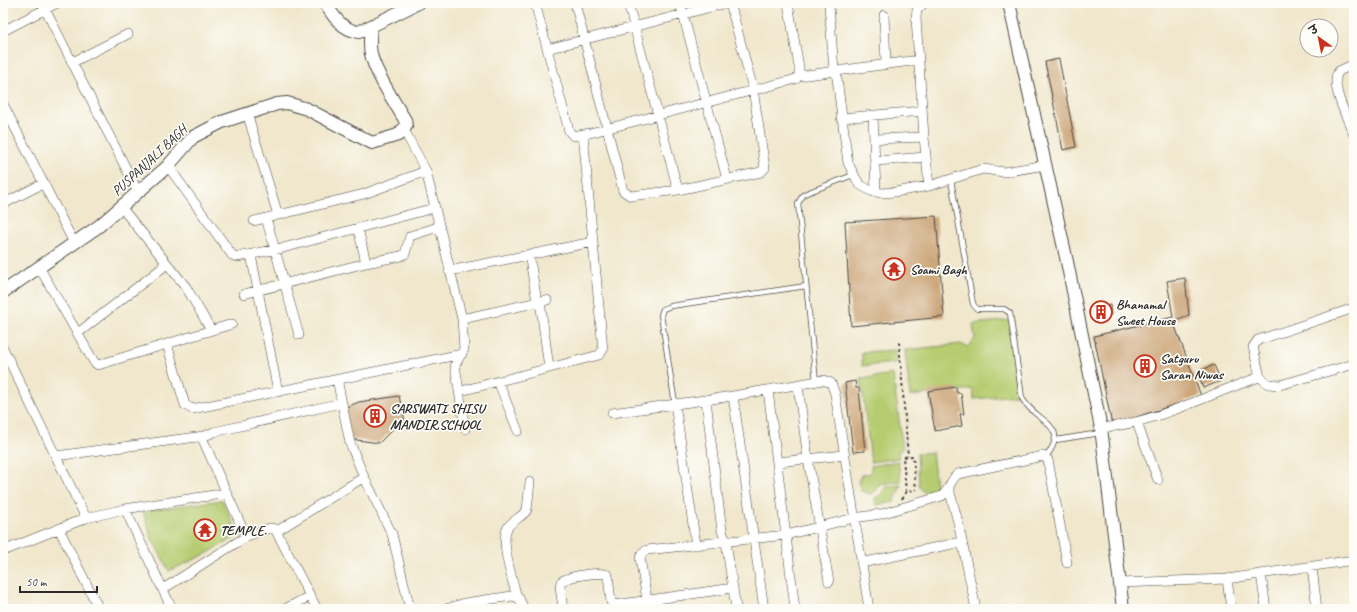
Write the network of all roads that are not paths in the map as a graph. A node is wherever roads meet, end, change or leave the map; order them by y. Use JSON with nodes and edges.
{"nodes":[{"id":1,"x":57,"y":3,"type":"edge"},
{"id":2,"x":325,"y":3,"type":"edge"},
{"id":3,"x":418,"y":3,"type":"edge"},
{"id":4,"x":535,"y":3,"type":"edge"},
{"id":5,"x":575,"y":3,"type":"edge"},
{"id":6,"x":628,"y":3,"type":"edge"},
{"id":7,"x":680,"y":3,"type":"edge"},
{"id":8,"x":728,"y":3,"type":"edge"},
{"id":9,"x":788,"y":3,"type":"edge"},
{"id":10,"x":924,"y":3,"type":"edge"},
{"id":11,"x":1009,"y":3,"type":"edge"},
{"id":12,"x":829,"y":5,"type":"dead end"},
{"id":13,"x":44,"y":6,"type":"edge"},
{"id":14,"x":682,"y":13,"type":"junction"},
{"id":15,"x":884,"y":15,"type":"dead end"},
{"id":16,"x":371,"y":26,"type":"junction"},
{"id":17,"x":634,"y":26,"type":"junction"},
{"id":18,"x":3,"y":31,"type":"edge"},
{"id":19,"x":128,"y":34,"type":"dead end"},
{"id":20,"x":584,"y":39,"type":"junction"},
{"id":21,"x":548,"y":49,"type":"junction"},
{"id":22,"x":919,"y":60,"type":"junction"},
{"id":23,"x":73,"y":62,"type":"junction"},
{"id":24,"x":886,"y":64,"type":"junction"},
{"id":25,"x":1354,"y":64,"type":"edge"},
{"id":26,"x":835,"y":71,"type":"junction"},
{"id":27,"x":799,"y":76,"type":"junction"},
{"id":28,"x":752,"y":89,"type":"junction"},
{"id":29,"x":706,"y":102,"type":"junction"},
{"id":30,"x":3,"y":104,"type":"edge"},
{"id":31,"x":922,"y":111,"type":"junction"},
{"id":32,"x":247,"y":113,"type":"junction"},
{"id":33,"x":658,"y":114,"type":"junction"},
{"id":34,"x":874,"y":116,"type":"junction"},
{"id":35,"x":841,"y":118,"type":"junction"},
{"id":36,"x":608,"y":128,"type":"junction"},
{"id":37,"x":404,"y":130,"type":"junction"},
{"id":38,"x":583,"y":134,"type":"junction"},
{"id":39,"x":1354,"y":135,"type":"edge"},
{"id":40,"x":924,"y":137,"type":"junction"},
{"id":41,"x":875,"y":139,"type":"junction"},
{"id":42,"x":926,"y":157,"type":"junction"},
{"id":43,"x":876,"y":161,"type":"junction"},
{"id":44,"x":1045,"y":165,"type":"junction"},
{"id":45,"x":168,"y":166,"type":"junction"},
{"id":46,"x":426,"y":171,"type":"junction"},
{"id":47,"x":853,"y":175,"type":"junction"},
{"id":48,"x":726,"y":179,"type":"junction"},
{"id":49,"x":951,"y":180,"type":"junction"},
{"id":50,"x":44,"y":184,"type":"junction"},
{"id":51,"x":929,"y":186,"type":"junction"},
{"id":52,"x":678,"y":190,"type":"junction"},
{"id":53,"x":138,"y":192,"type":"junction"},
{"id":54,"x":876,"y":192,"type":"junction"},
{"id":55,"x":3,"y":204,"type":"edge"},
{"id":56,"x":121,"y":207,"type":"junction"},
{"id":57,"x":434,"y":208,"type":"junction"},
{"id":58,"x":278,"y":215,"type":"junction"},
{"id":59,"x":266,"y":218,"type":"junction"},
{"id":60,"x":254,"y":221,"type":"dead end"},
{"id":61,"x":438,"y":227,"type":"junction"},
{"id":62,"x":358,"y":228,"type":"junction"},
{"id":63,"x":593,"y":242,"type":"junction"},
{"id":64,"x":74,"y":243,"type":"junction"},
{"id":65,"x":275,"y":250,"type":"junction"},
{"id":66,"x":529,"y":254,"type":"junction"},
{"id":67,"x":251,"y":255,"type":"junction"},
{"id":68,"x":165,"y":261,"type":"junction"},
{"id":69,"x":366,"y":263,"type":"junction"},
{"id":70,"x":39,"y":267,"type":"junction"},
{"id":71,"x":449,"y":271,"type":"junction"},
{"id":72,"x":285,"y":283,"type":"junction"},
{"id":73,"x":806,"y":286,"type":"junction"},
{"id":74,"x":259,"y":291,"type":"junction"},
{"id":75,"x":3,"y":292,"type":"edge"},
{"id":76,"x":244,"y":294,"type":"dead end"},
{"id":77,"x":541,"y":301,"type":"junction"},
{"id":78,"x":1354,"y":308,"type":"edge"},
{"id":79,"x":462,"y":318,"type":"junction"},
{"id":80,"x":232,"y":324,"type":"dead end"},
{"id":81,"x":211,"y":330,"type":"junction"},
{"id":82,"x":78,"y":333,"type":"junction"},
{"id":83,"x":299,"y":335,"type":"dead end"},
{"id":84,"x":167,"y":344,"type":"junction"},
{"id":85,"x":3,"y":348,"type":"edge"},
{"id":86,"x":462,"y":354,"type":"junction"},
{"id":87,"x":1354,"y":364,"type":"edge"},
{"id":88,"x":549,"y":368,"type":"junction"},
{"id":89,"x":1260,"y":377,"type":"junction"},
{"id":90,"x":337,"y":379,"type":"junction"},
{"id":91,"x":498,"y":381,"type":"junction"},
{"id":92,"x":816,"y":382,"type":"junction"},
{"id":93,"x":798,"y":386,"type":"junction"},
{"id":94,"x":768,"y":390,"type":"junction"},
{"id":95,"x":461,"y":391,"type":"junction"},
{"id":96,"x":278,"y":392,"type":"junction"},
{"id":97,"x":733,"y":396,"type":"junction"},
{"id":98,"x":706,"y":400,"type":"junction"},
{"id":99,"x":341,"y":403,"type":"junction"},
{"id":100,"x":675,"y":404,"type":"junction"},
{"id":101,"x":612,"y":412,"type":"dead end"},
{"id":102,"x":1137,"y":423,"type":"junction"},
{"id":103,"x":465,"y":429,"type":"dead end"},
{"id":104,"x":1102,"y":430,"type":"junction"},
{"id":105,"x":518,"y":431,"type":"dead end"},
{"id":106,"x":204,"y":436,"type":"junction"},
{"id":107,"x":1056,"y":440,"type":"junction"},
{"id":108,"x":844,"y":455,"type":"junction"},
{"id":109,"x":56,"y":456,"type":"junction"},
{"id":110,"x":1046,"y":457,"type":"junction"},
{"id":111,"x":808,"y":459,"type":"junction"},
{"id":112,"x":778,"y":462,"type":"junction"},
{"id":113,"x":364,"y":478,"type":"junction"},
{"id":114,"x":1158,"y":480,"type":"dead end"},
{"id":115,"x":530,"y":482,"type":"dead end"},
{"id":116,"x":949,"y":489,"type":"junction"},
{"id":117,"x":226,"y":493,"type":"junction"},
{"id":118,"x":125,"y":509,"type":"junction"},
{"id":119,"x":86,"y":518,"type":"junction"},
{"id":120,"x":854,"y":518,"type":"junction"},
{"id":121,"x":820,"y":526,"type":"junction"},
{"id":122,"x":59,"y":529,"type":"junction"},
{"id":123,"x":277,"y":531,"type":"junction"},
{"id":124,"x":786,"y":534,"type":"junction"},
{"id":125,"x":247,"y":536,"type":"junction"},
{"id":126,"x":755,"y":538,"type":"junction"},
{"id":127,"x":726,"y":542,"type":"junction"},
{"id":128,"x":962,"y":542,"type":"junction"},
{"id":129,"x":696,"y":545,"type":"junction"},
{"id":130,"x":3,"y":551,"type":"edge"},
{"id":131,"x":1354,"y":560,"type":"edge"},
{"id":132,"x":861,"y":563,"type":"junction"},
{"id":133,"x":1067,"y":563,"type":"dead end"},
{"id":134,"x":1312,"y":567,"type":"junction"},
{"id":135,"x":1261,"y":574,"type":"junction"},
{"id":136,"x":1227,"y":579,"type":"junction"},
{"id":137,"x":829,"y":582,"type":"dead end"},
{"id":138,"x":1120,"y":583,"type":"junction"},
{"id":139,"x":733,"y":588,"type":"junction"},
{"id":140,"x":163,"y":589,"type":"junction"},
{"id":141,"x":310,"y":596,"type":"junction"},
{"id":142,"x":517,"y":597,"type":"junction"},
{"id":143,"x":647,"y":600,"type":"junction"},
{"id":144,"x":99,"y":609,"type":"edge"},
{"id":145,"x":172,"y":609,"type":"edge"},
{"id":146,"x":285,"y":609,"type":"edge"},
{"id":147,"x":317,"y":609,"type":"edge"},
{"id":148,"x":410,"y":609,"type":"edge"},
{"id":149,"x":446,"y":609,"type":"edge"},
{"id":150,"x":524,"y":609,"type":"edge"},
{"id":151,"x":563,"y":609,"type":"edge"},
{"id":152,"x":736,"y":609,"type":"edge"},
{"id":153,"x":764,"y":609,"type":"edge"},
{"id":154,"x":795,"y":609,"type":"edge"},
{"id":155,"x":869,"y":609,"type":"edge"},
{"id":156,"x":976,"y":609,"type":"edge"},
{"id":157,"x":1123,"y":609,"type":"edge"},
{"id":158,"x":1231,"y":609,"type":"edge"},
{"id":159,"x":1266,"y":609,"type":"edge"},
{"id":160,"x":1316,"y":609,"type":"edge"}],
"edges":[{"from":1,"to":13,"type":"street"},
{"from":2,"to":16,"type":"street"},
{"from":3,"to":16,"type":"street"},
{"from":4,"to":21,"type":"street"},
{"from":5,"to":20,"type":"street"},
{"from":6,"to":17,"type":"street"},
{"from":7,"to":14,"type":"street"},
{"from":8,"to":14,"type":"street"},
{"from":8,"to":28,"type":"street"},
{"from":9,"to":27,"type":"street"},
{"from":10,"to":22,"type":"street"},
{"from":11,"to":44,"type":"street"},
{"from":12,"to":26,"type":"street"},
{"from":13,"to":18,"type":"street"},
{"from":13,"to":23,"type":"street"},
{"from":14,"to":17,"type":"street"},
{"from":14,"to":29,"type":"street"},
{"from":15,"to":24,"type":"street"},
{"from":16,"to":37,"type":"street"},
{"from":17,"to":20,"type":"street"},
{"from":17,"to":33,"type":"street"},
{"from":19,"to":23,"type":"street"},
{"from":20,"to":21,"type":"street"},
{"from":20,"to":36,"type":"street"},
{"from":21,"to":38,"type":"street"},
{"from":22,"to":24,"type":"street"},
{"from":22,"to":31,"type":"street"},
{"from":23,"to":53,"type":"street"},
{"from":24,"to":26,"type":"street"},
{"from":25,"to":39,"type":"street"},
{"from":26,"to":27,"type":"street"},
{"from":26,"to":35,"type":"street"},
{"from":27,"to":28,"type":"street"},
{"from":28,"to":29,"type":"street"},
{"from":28,"to":48,"type":"street"},
{"from":29,"to":33,"type":"street"},
{"from":29,"to":48,"type":"street"},
{"from":30,"to":50,"type":"street"},
{"from":31,"to":34,"type":"street"},
{"from":31,"to":40,"type":"street"},
{"from":32,"to":37,"type":"street","name":"PUSPANJALI BAGH"},
{"from":32,"to":45,"type":"street","name":"PUSPANJALI BAGH"},
{"from":32,"to":58,"type":"street"},
{"from":33,"to":36,"type":"street"},
{"from":33,"to":52,"type":"street"},
{"from":34,"to":35,"type":"street"},
{"from":34,"to":41,"type":"street"},
{"from":35,"to":47,"type":"street"},
{"from":36,"to":38,"type":"street"},
{"from":36,"to":52,"type":"street"},
{"from":37,"to":46,"type":"street"},
{"from":38,"to":63,"type":"street"},
{"from":40,"to":41,"type":"street"},
{"from":40,"to":42,"type":"street"},
{"from":41,"to":43,"type":"street"},
{"from":42,"to":43,"type":"street"},
{"from":42,"to":51,"type":"street"},
{"from":43,"to":54,"type":"street"},
{"from":44,"to":49,"type":"street"},
{"from":44,"to":104,"type":"street"},
{"from":45,"to":53,"type":"street","name":"PUSPANJALI BAGH"},
{"from":45,"to":67,"type":"street"},
{"from":46,"to":57,"type":"street"},
{"from":46,"to":58,"type":"street"},
{"from":47,"to":54,"type":"street"},
{"from":47,"to":73,"type":"lane"},
{"from":48,"to":52,"type":"street"},
{"from":49,"to":51,"type":"street"},
{"from":49,"to":107,"type":"lane"},
{"from":50,"to":55,"type":"street"},
{"from":50,"to":64,"type":"street"},
{"from":51,"to":54,"type":"street"},
{"from":53,"to":56,"type":"street","name":"PUSPANJALI BAGH"},
{"from":56,"to":64,"type":"street","name":"PUSPANJALI BAGH"},
{"from":56,"to":68,"type":"street"},
{"from":57,"to":61,"type":"street"},
{"from":57,"to":62,"type":"street"},
{"from":58,"to":59,"type":"street"},
{"from":59,"to":60,"type":"street"},
{"from":59,"to":65,"type":"street"},
{"from":61,"to":69,"type":"street"},
{"from":61,"to":71,"type":"street"},
{"from":62,"to":65,"type":"street"},
{"from":62,"to":69,"type":"street"},
{"from":63,"to":66,"type":"street"},
{"from":63,"to":88,"type":"street"},
{"from":64,"to":70,"type":"street","name":"PUSPANJALI BAGH"},
{"from":65,"to":67,"type":"street"},
{"from":65,"to":72,"type":"street"},
{"from":66,"to":71,"type":"street"},
{"from":66,"to":77,"type":"street"},
{"from":67,"to":74,"type":"street"},
{"from":68,"to":81,"type":"street"},
{"from":68,"to":82,"type":"street"},
{"from":69,"to":72,"type":"street"},
{"from":70,"to":75,"type":"street","name":"PUSPANJALI BAGH"},
{"from":70,"to":82,"type":"street"},
{"from":71,"to":79,"type":"street"},
{"from":72,"to":74,"type":"street"},
{"from":72,"to":83,"type":"street"},
{"from":73,"to":92,"type":"lane"},
{"from":73,"to":100,"type":"lane"},
{"from":74,"to":76,"type":"street"},
{"from":74,"to":96,"type":"street"},
{"from":77,"to":79,"type":"street"},
{"from":77,"to":88,"type":"street"},
{"from":78,"to":89,"type":"street"},
{"from":79,"to":86,"type":"street"},
{"from":80,"to":81,"type":"street"},
{"from":81,"to":84,"type":"street"},
{"from":82,"to":84,"type":"street"},
{"from":84,"to":96,"type":"street"},
{"from":85,"to":109,"type":"street"},
{"from":86,"to":90,"type":"street"},
{"from":86,"to":95,"type":"street"},
{"from":87,"to":89,"type":"street"},
{"from":88,"to":91,"type":"street"},
{"from":89,"to":102,"type":"street"},
{"from":90,"to":96,"type":"street"},
{"from":90,"to":99,"type":"street"},
{"from":91,"to":95,"type":"street"},
{"from":91,"to":105,"type":"street"},
{"from":92,"to":93,"type":"street"},
{"from":92,"to":108,"type":"street"},
{"from":93,"to":94,"type":"street"},
{"from":93,"to":111,"type":"street"},
{"from":94,"to":97,"type":"street"},
{"from":94,"to":112,"type":"street"},
{"from":95,"to":103,"type":"street"},
{"from":97,"to":98,"type":"street"},
{"from":97,"to":126,"type":"street"},
{"from":98,"to":100,"type":"street"},
{"from":98,"to":127,"type":"street"},
{"from":99,"to":106,"type":"street"},
{"from":99,"to":113,"type":"street"},
{"from":100,"to":101,"type":"street"},
{"from":100,"to":129,"type":"street"},
{"from":102,"to":104,"type":"street"},
{"from":102,"to":114,"type":"street"},
{"from":104,"to":107,"type":"lane"},
{"from":104,"to":138,"type":"street"},
{"from":106,"to":109,"type":"street"},
{"from":106,"to":117,"type":"street"},
{"from":107,"to":110,"type":"lane"},
{"from":108,"to":111,"type":"street"},
{"from":108,"to":120,"type":"street"},
{"from":109,"to":119,"type":"street"},
{"from":110,"to":116,"type":"street"},
{"from":110,"to":133,"type":"street"},
{"from":111,"to":112,"type":"street"},
{"from":111,"to":121,"type":"street"},
{"from":112,"to":124,"type":"street"},
{"from":113,"to":123,"type":"street"},
{"from":113,"to":148,"type":"street"},
{"from":115,"to":142,"type":"street"},
{"from":116,"to":120,"type":"street"},
{"from":116,"to":128,"type":"street"},
{"from":117,"to":118,"type":"street"},
{"from":117,"to":125,"type":"street"},
{"from":118,"to":119,"type":"street"},
{"from":118,"to":140,"type":"street"},
{"from":119,"to":122,"type":"street"},
{"from":120,"to":121,"type":"street"},
{"from":120,"to":132,"type":"street"},
{"from":121,"to":124,"type":"street"},
{"from":121,"to":137,"type":"street"},
{"from":122,"to":130,"type":"street"},
{"from":122,"to":144,"type":"street"},
{"from":123,"to":125,"type":"street"},
{"from":123,"to":141,"type":"street"},
{"from":124,"to":126,"type":"street"},
{"from":124,"to":154,"type":"street"},
{"from":125,"to":140,"type":"street"},
{"from":126,"to":127,"type":"street"},
{"from":126,"to":153,"type":"street"},
{"from":127,"to":129,"type":"street"},
{"from":127,"to":139,"type":"street"},
{"from":128,"to":132,"type":"street"},
{"from":128,"to":156,"type":"street"},
{"from":129,"to":143,"type":"street"},
{"from":131,"to":134,"type":"street"},
{"from":132,"to":155,"type":"street"},
{"from":134,"to":135,"type":"street"},
{"from":134,"to":160,"type":"street"},
{"from":135,"to":136,"type":"street"},
{"from":135,"to":159,"type":"street"},
{"from":136,"to":138,"type":"street"},
{"from":136,"to":158,"type":"street"},
{"from":138,"to":157,"type":"street"},
{"from":139,"to":143,"type":"street"},
{"from":139,"to":152,"type":"street"},
{"from":140,"to":145,"type":"street"},
{"from":141,"to":146,"type":"street"},
{"from":141,"to":147,"type":"street"},
{"from":142,"to":149,"type":"street"},
{"from":142,"to":150,"type":"street"},
{"from":143,"to":151,"type":"street"}]}
